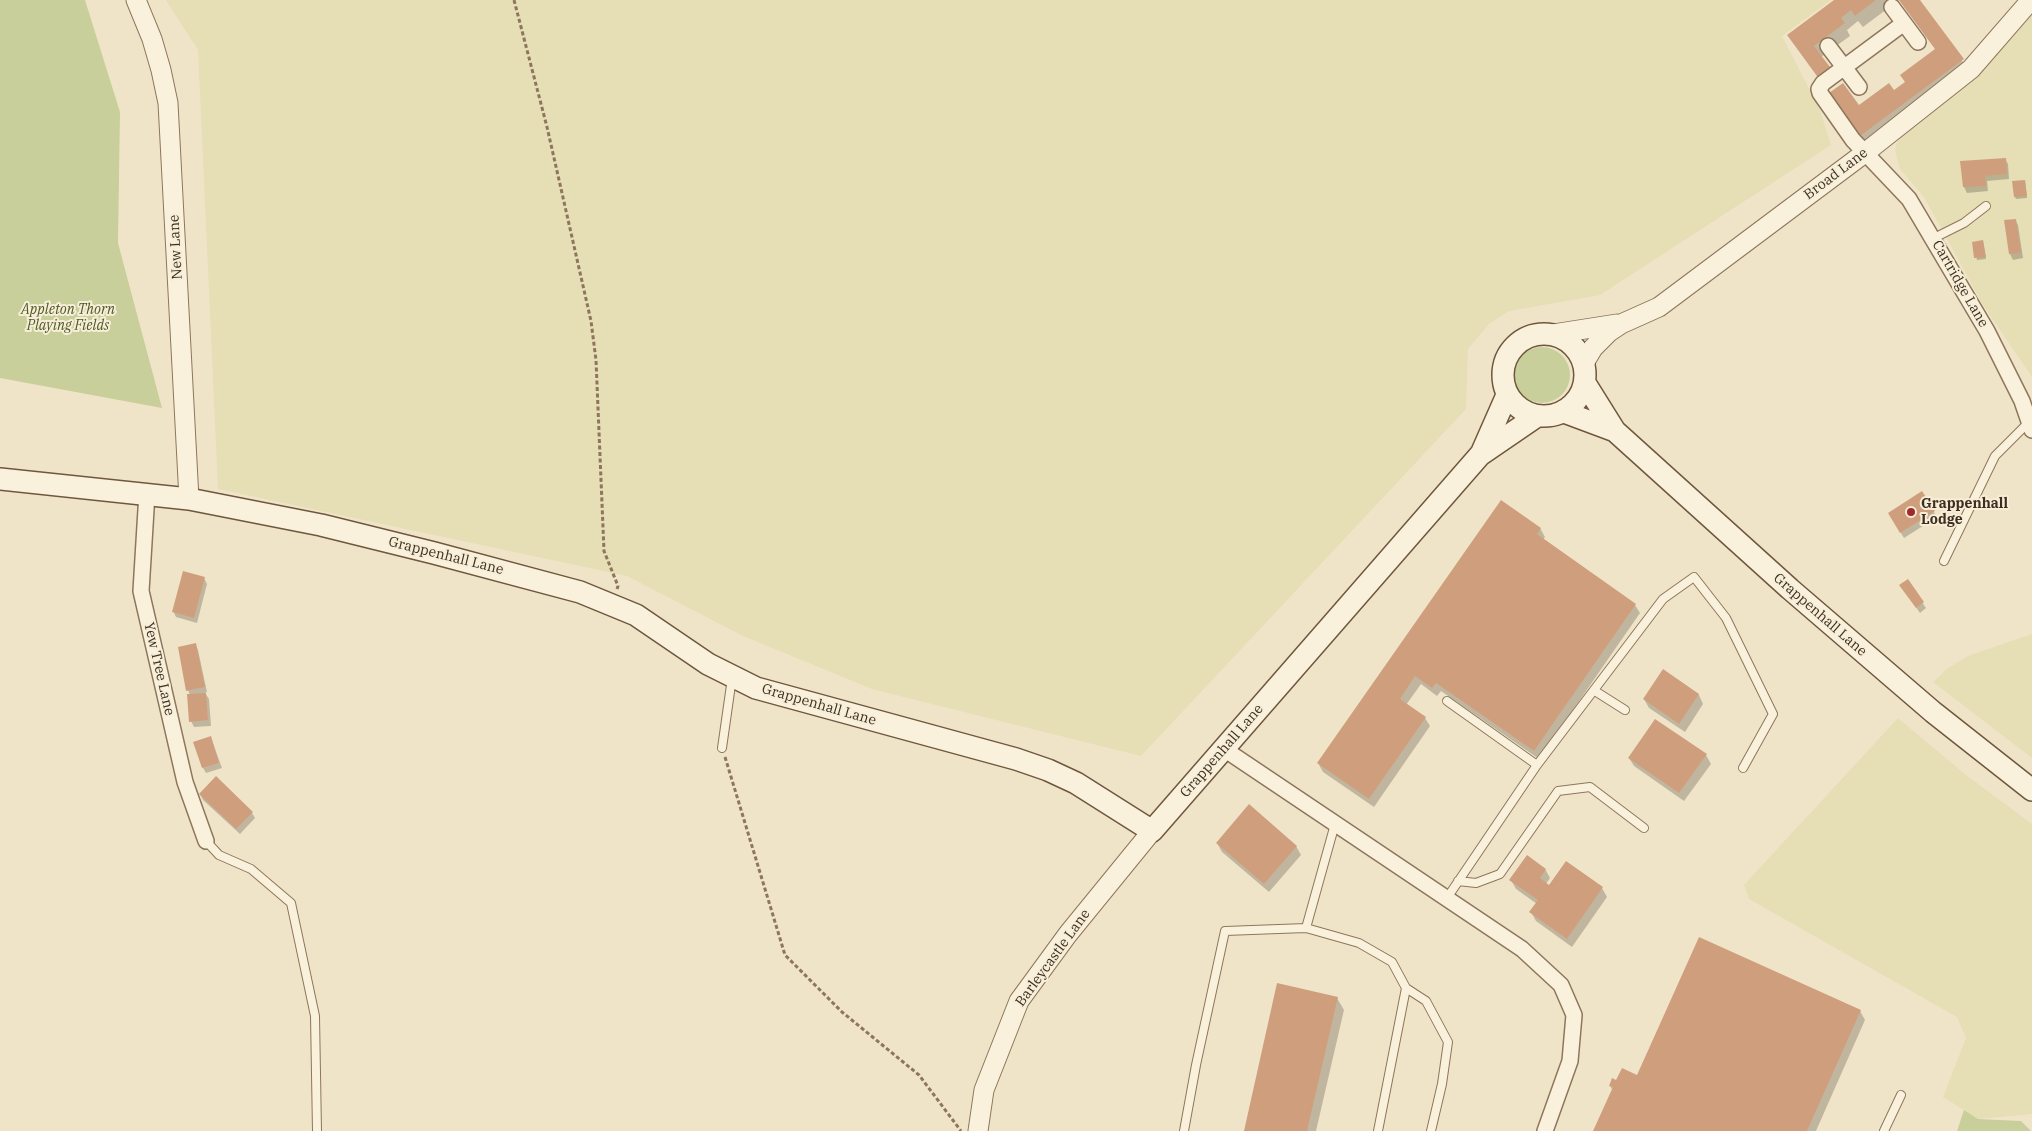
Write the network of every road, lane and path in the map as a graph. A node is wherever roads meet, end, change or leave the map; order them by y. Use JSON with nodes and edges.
{"nodes":[{"id":1,"x":136,"y":0,"type":"edge"},
{"id":2,"x":514,"y":0,"type":"edge"},
{"id":3,"x":2031,"y":0,"type":"edge"},
{"id":4,"x":1892,"y":7,"type":"dead end"},
{"id":5,"x":1904,"y":23,"type":"junction"},
{"id":6,"x":1918,"y":42,"type":"dead end"},
{"id":7,"x":1828,"y":46,"type":"dead end"},
{"id":8,"x":1844,"y":67,"type":"junction"},
{"id":9,"x":1859,"y":87,"type":"dead end"},
{"id":10,"x":1866,"y":152,"type":"junction"},
{"id":11,"x":1986,"y":206,"type":"dead end"},
{"id":12,"x":1934,"y":238,"type":"junction"},
{"id":13,"x":1621,"y":324,"type":"junction"},
{"id":14,"x":1553,"y":334,"type":"junction"},
{"id":15,"x":1584,"y":373,"type":"junction"},
{"id":16,"x":1507,"y":395,"type":"junction"},
{"id":17,"x":1564,"y":412,"type":"junction"},
{"id":18,"x":1536,"y":416,"type":"junction"},
{"id":19,"x":2030,"y":426,"type":"edge"},
{"id":20,"x":1615,"y":432,"type":"junction"},
{"id":21,"x":1480,"y":455,"type":"junction"},
{"id":22,"x":0,"y":479,"type":"edge"},
{"id":23,"x":147,"y":494,"type":"junction"},
{"id":24,"x":189,"y":499,"type":"junction"},
{"id":25,"x":1944,"y":560,"type":"dead end"},
{"id":26,"x":612,"y":604,"type":"junction"},
{"id":27,"x":732,"y":678,"type":"junction"},
{"id":28,"x":1595,"y":691,"type":"junction"},
{"id":29,"x":1447,"y":701,"type":"dead end"},
{"id":30,"x":1625,"y":710,"type":"dead end"},
{"id":31,"x":722,"y":748,"type":"joint"},
{"id":32,"x":1224,"y":749,"type":"junction"},
{"id":33,"x":1537,"y":765,"type":"junction"},
{"id":34,"x":1743,"y":768,"type":"dead end"},
{"id":35,"x":2032,"y":790,"type":"edge"},
{"id":36,"x":1335,"y":824,"type":"junction"},
{"id":37,"x":1644,"y":828,"type":"dead end"},
{"id":38,"x":1152,"y":831,"type":"junction"},
{"id":39,"x":206,"y":841,"type":"joint"},
{"id":40,"x":1458,"y":880,"type":"junction"},
{"id":41,"x":1447,"y":898,"type":"junction"},
{"id":42,"x":1306,"y":928,"type":"junction"},
{"id":43,"x":1406,"y":988,"type":"junction"},
{"id":44,"x":1901,"y":1096,"type":"dead end"},
{"id":45,"x":317,"y":1131,"type":"edge"},
{"id":46,"x":961,"y":1131,"type":"edge"},
{"id":47,"x":978,"y":1131,"type":"edge"},
{"id":48,"x":1184,"y":1131,"type":"edge"},
{"id":49,"x":1378,"y":1131,"type":"edge"},
{"id":50,"x":1431,"y":1131,"type":"edge"},
{"id":51,"x":1546,"y":1131,"type":"edge"},
{"id":52,"x":1884,"y":1131,"type":"edge"}],
"edges":[{"from":1,"to":24,"type":"street","name":"New Lane"},
{"from":2,"to":26,"type":"path"},
{"from":3,"to":10,"type":"street","name":"Broad Lane"},
{"from":4,"to":5,"type":"street"},
{"from":5,"to":6,"type":"street"},
{"from":5,"to":8,"type":"street","name":"Cartridge Lane"},
{"from":7,"to":8,"type":"street"},
{"from":8,"to":9,"type":"street"},
{"from":8,"to":10,"type":"street","name":"Cartridge Lane"},
{"from":10,"to":12,"type":"street","name":"Cartridge Lane"},
{"from":10,"to":13,"type":"street","name":"Broad Lane"},
{"from":11,"to":12,"type":"lane"},
{"from":12,"to":19,"type":"street","name":"Cartridge Lane"},
{"from":13,"to":14,"type":"street","name":"Broad Lane"},
{"from":13,"to":15,"type":"street","name":"Broad Lane"},
{"from":14,"to":15,"type":"main road"},
{"from":14,"to":16,"type":"main road"},
{"from":15,"to":17,"type":"main road"},
{"from":15,"to":20,"type":"main road","name":"Grappenhall Lane"},
{"from":16,"to":18,"type":"main road"},
{"from":16,"to":21,"type":"main road","name":"Grappenhall Lane"},
{"from":17,"to":18,"type":"main road"},
{"from":17,"to":20,"type":"main road","name":"Grappenhall Lane"},
{"from":18,"to":21,"type":"main road","name":"Grappenhall Lane"},
{"from":19,"to":25,"type":"lane"},
{"from":20,"to":35,"type":"main road","name":"Grappenhall Lane"},
{"from":21,"to":32,"type":"main road","name":"Grappenhall Lane"},
{"from":22,"to":23,"type":"main road","name":"Grappenhall Lane"},
{"from":23,"to":24,"type":"main road","name":"Grappenhall Lane"},
{"from":23,"to":39,"type":"street","name":"Yew Tree Lane"},
{"from":24,"to":26,"type":"main road","name":"Grappenhall Lane"},
{"from":26,"to":27,"type":"main road","name":"Grappenhall Lane"},
{"from":27,"to":31,"type":"lane"},
{"from":27,"to":38,"type":"main road","name":"Grappenhall Lane"},
{"from":28,"to":30,"type":"lane"},
{"from":28,"to":33,"type":"lane"},
{"from":28,"to":34,"type":"lane"},
{"from":29,"to":33,"type":"lane"},
{"from":31,"to":46,"type":"path"},
{"from":32,"to":36,"type":"street"},
{"from":32,"to":38,"type":"main road","name":"Grappenhall Lane"},
{"from":33,"to":40,"type":"lane"},
{"from":36,"to":41,"type":"street"},
{"from":36,"to":42,"type":"lane"},
{"from":37,"to":40,"type":"lane"},
{"from":38,"to":47,"type":"street","name":"Barleycastle Lane"},
{"from":39,"to":45,"type":"lane"},
{"from":40,"to":41,"type":"lane"},
{"from":41,"to":51,"type":"street"},
{"from":42,"to":43,"type":"lane"},
{"from":42,"to":48,"type":"lane"},
{"from":43,"to":49,"type":"lane"},
{"from":43,"to":50,"type":"lane"},
{"from":44,"to":52,"type":"lane"}]}
